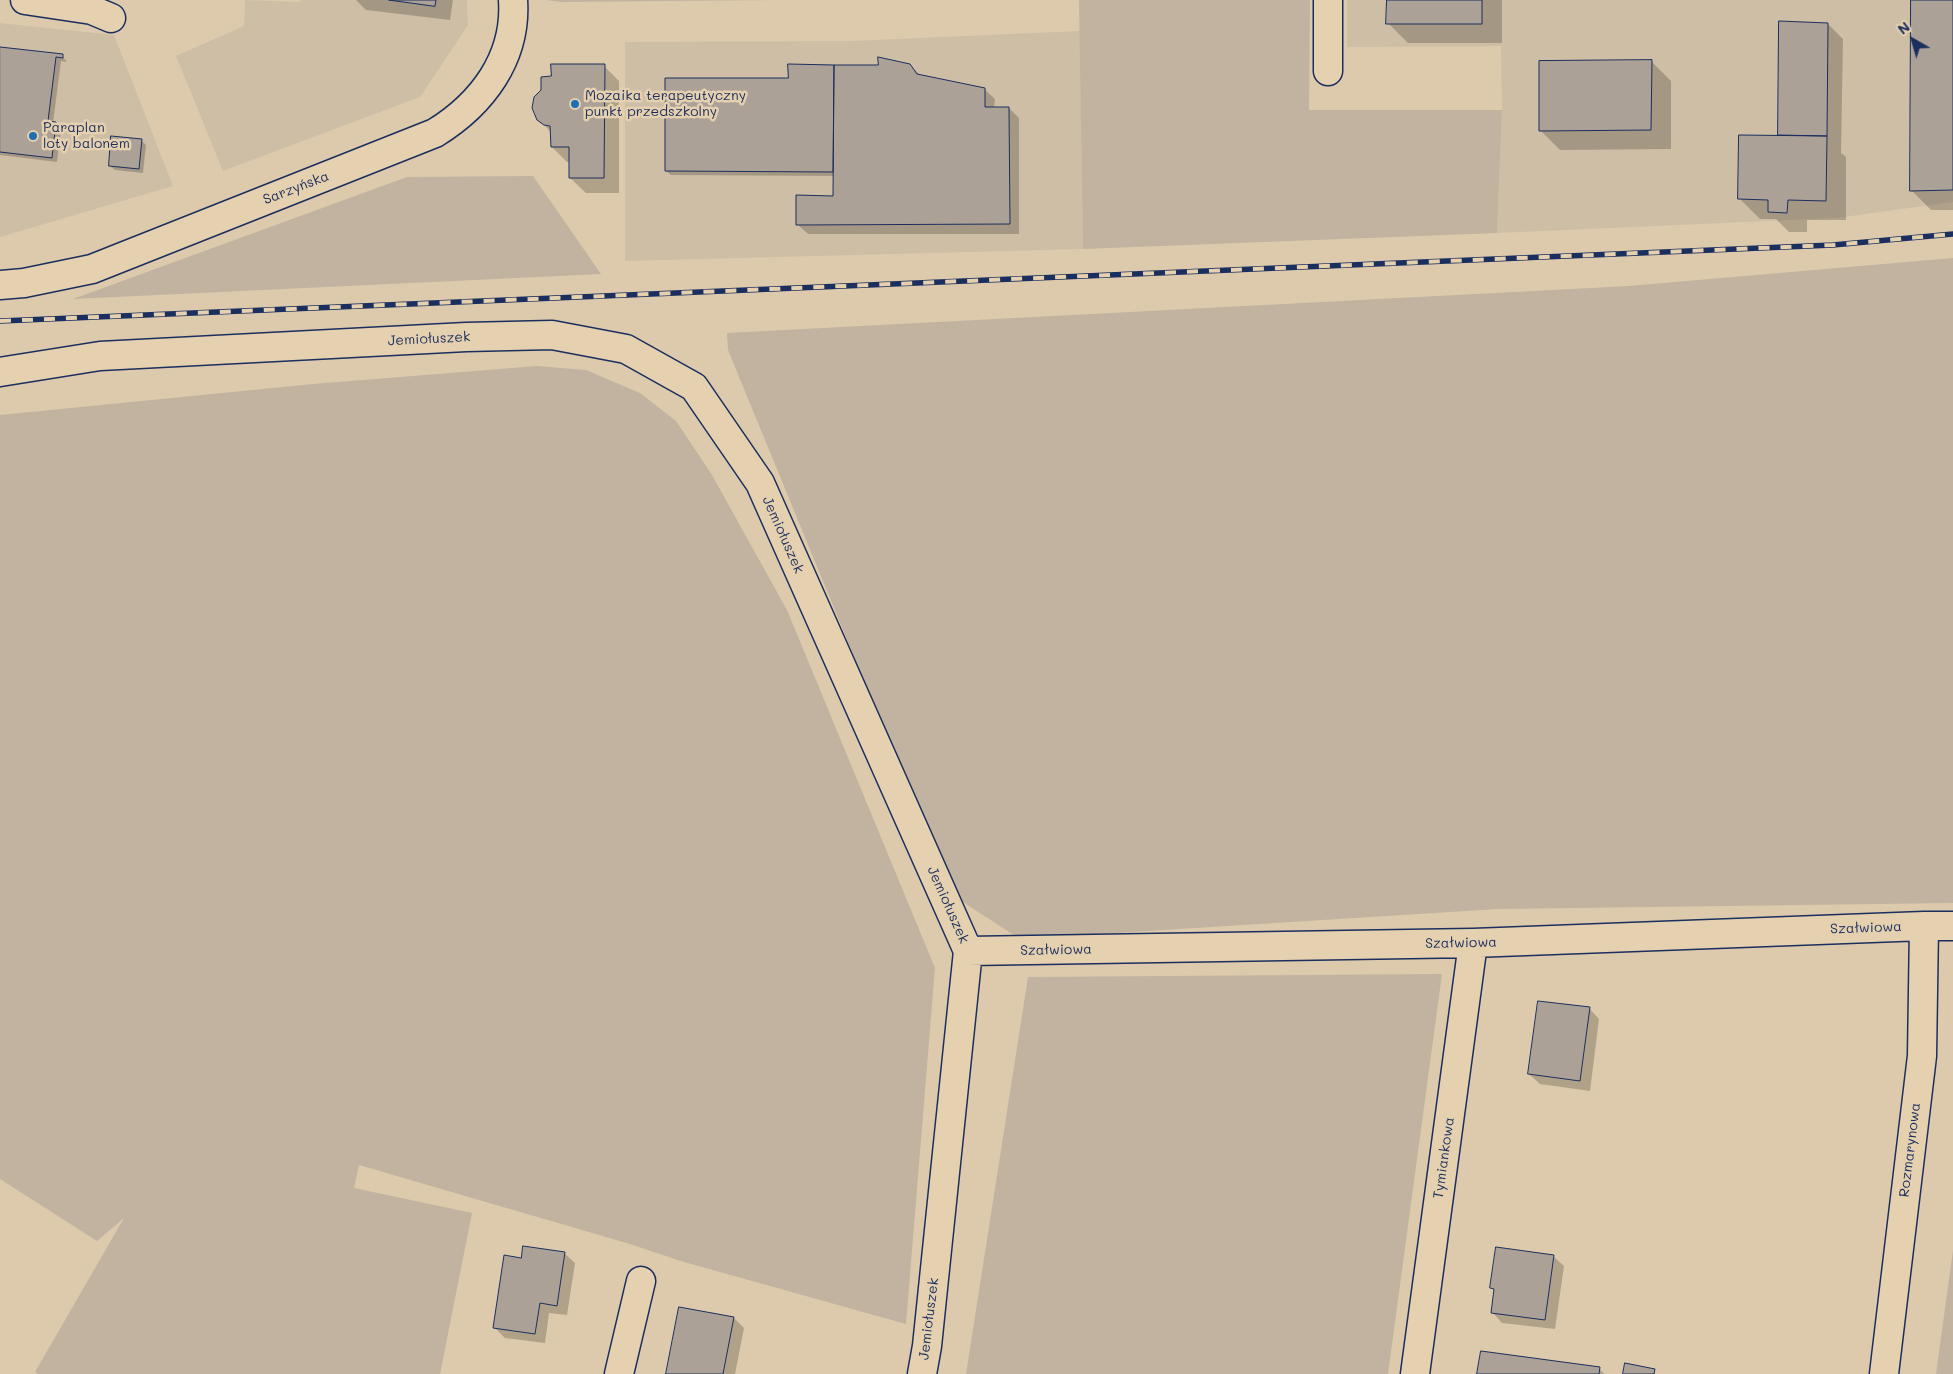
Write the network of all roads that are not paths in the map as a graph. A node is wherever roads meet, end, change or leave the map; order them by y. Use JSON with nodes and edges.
{"nodes":[{"id":1,"x":24,"y":0,"type":"edge"},
{"id":2,"x":513,"y":0,"type":"edge"},
{"id":3,"x":1328,"y":0,"type":"edge"},
{"id":4,"x":111,"y":18,"type":"dead end"},
{"id":5,"x":1328,"y":71,"type":"dead end"},
{"id":6,"x":0,"y":285,"type":"edge"},
{"id":7,"x":0,"y":372,"type":"edge"},
{"id":8,"x":1924,"y":926,"type":"junction"},
{"id":9,"x":1953,"y":926,"type":"edge"},
{"id":10,"x":1473,"y":943,"type":"junction"},
{"id":11,"x":968,"y":951,"type":"junction"},
{"id":12,"x":641,"y":1281,"type":"dead end"},
{"id":13,"x":619,"y":1374,"type":"edge"},
{"id":14,"x":922,"y":1374,"type":"edge"},
{"id":15,"x":1415,"y":1374,"type":"edge"},
{"id":16,"x":1884,"y":1374,"type":"edge"}],
"edges":[{"from":1,"to":4,"type":"street"},
{"from":2,"to":6,"type":"street","name":"Sarzyńska"},
{"from":3,"to":5,"type":"street"},
{"from":7,"to":11,"type":"street","name":"Jemiołuszek"},
{"from":8,"to":9,"type":"street","name":"Szałwiowa"},
{"from":8,"to":10,"type":"street","name":"Szałwiowa"},
{"from":8,"to":16,"type":"street","name":"Rozmarynowa"},
{"from":10,"to":11,"type":"street","name":"Szałwiowa"},
{"from":10,"to":15,"type":"street","name":"Tymiankowa"},
{"from":11,"to":14,"type":"street","name":"Jemiołuszek"},
{"from":12,"to":13,"type":"street"}]}
